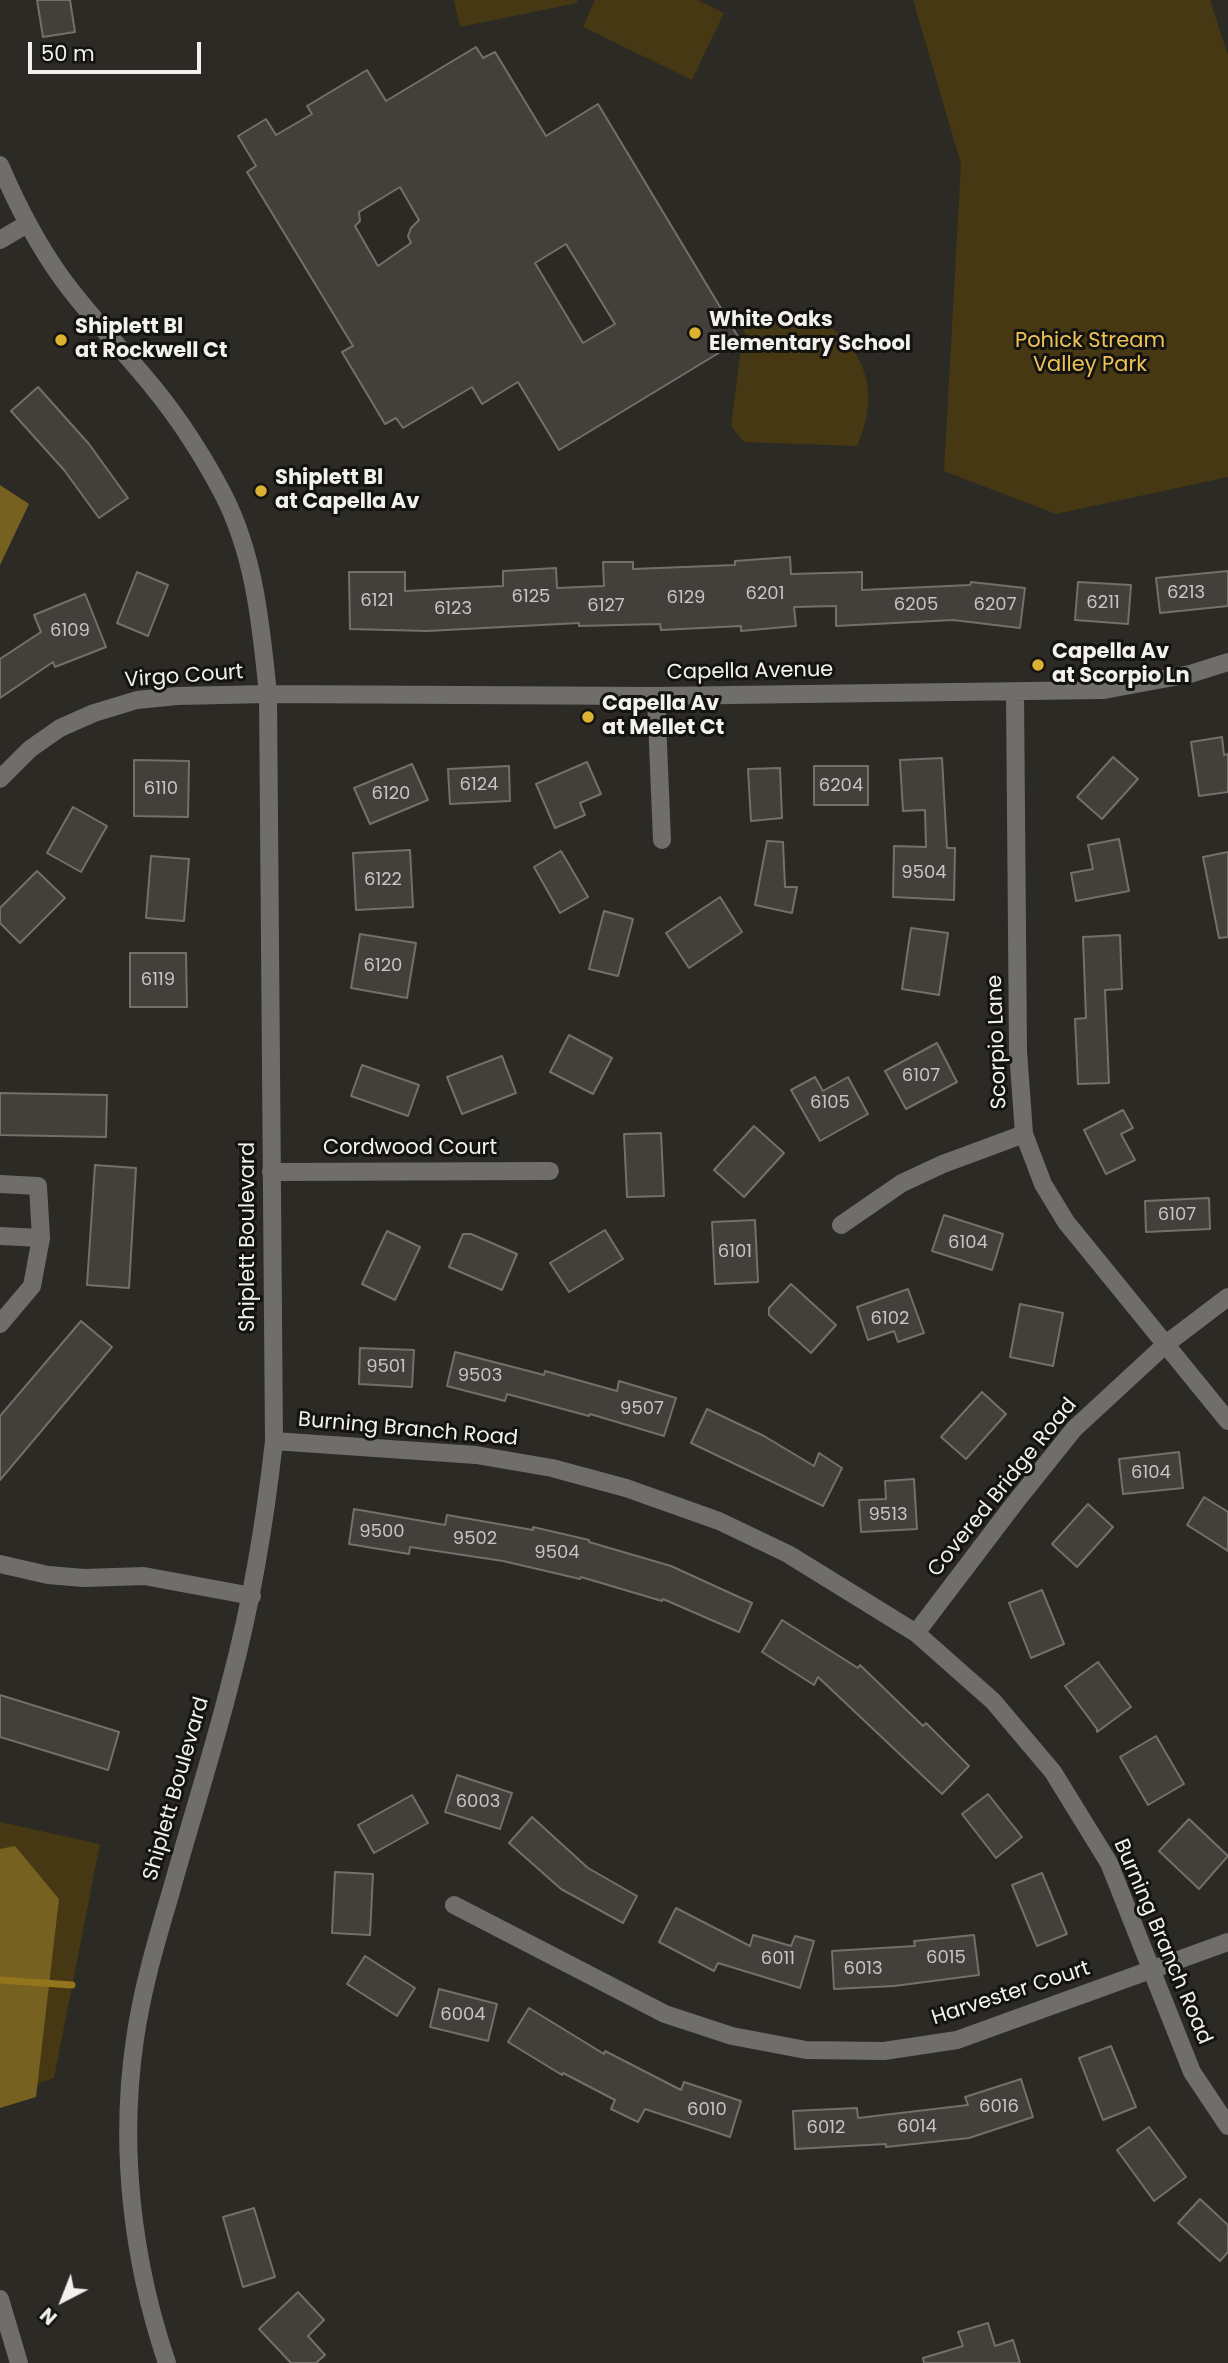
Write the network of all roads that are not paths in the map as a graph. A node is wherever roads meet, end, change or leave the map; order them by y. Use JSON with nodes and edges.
{"nodes":[{"id":1,"x":0,"y":165,"type":"edge"},
{"id":2,"x":27,"y":223,"type":"junction"},
{"id":3,"x":0,"y":240,"type":"edge"},
{"id":4,"x":1228,"y":662,"type":"edge"},
{"id":5,"x":1015,"y":692,"type":"junction"},
{"id":6,"x":268,"y":694,"type":"junction"},
{"id":7,"x":656,"y":696,"type":"junction"},
{"id":8,"x":0,"y":779,"type":"edge"},
{"id":9,"x":662,"y":840,"type":"dead end"},
{"id":10,"x":1024,"y":1135,"type":"junction"},
{"id":11,"x":550,"y":1171,"type":"dead end"},
{"id":12,"x":271,"y":1172,"type":"junction"},
{"id":13,"x":0,"y":1184,"type":"edge"},
{"id":14,"x":841,"y":1225,"type":"dead end"},
{"id":15,"x":0,"y":1236,"type":"edge"},
{"id":16,"x":41,"y":1238,"type":"junction"},
{"id":17,"x":1228,"y":1297,"type":"edge"},
{"id":18,"x":0,"y":1324,"type":"edge"},
{"id":19,"x":1166,"y":1344,"type":"junction"},
{"id":20,"x":1228,"y":1421,"type":"edge"},
{"id":21,"x":274,"y":1441,"type":"junction"},
{"id":22,"x":0,"y":1564,"type":"edge"},
{"id":23,"x":252,"y":1596,"type":"junction"},
{"id":24,"x":916,"y":1633,"type":"junction"},
{"id":25,"x":454,"y":1905,"type":"dead end"},
{"id":26,"x":1228,"y":1942,"type":"edge"},
{"id":27,"x":1152,"y":1971,"type":"junction"},
{"id":28,"x":1228,"y":2126,"type":"edge"},
{"id":29,"x":0,"y":2299,"type":"edge"},
{"id":30,"x":19,"y":2363,"type":"edge"},
{"id":31,"x":166,"y":2363,"type":"edge"}],
"edges":[{"from":1,"to":2,"type":"street","name":"Shiplett Boulevard"},
{"from":2,"to":3,"type":"street"},
{"from":2,"to":6,"type":"street","name":"Shiplett Boulevard"},
{"from":4,"to":5,"type":"street","name":"Capella Avenue"},
{"from":5,"to":7,"type":"street","name":"Capella Avenue"},
{"from":5,"to":10,"type":"street","name":"Scorpio Lane"},
{"from":6,"to":7,"type":"street","name":"Capella Avenue"},
{"from":6,"to":8,"type":"street","name":"Virgo Court"},
{"from":6,"to":12,"type":"street","name":"Shiplett Boulevard"},
{"from":7,"to":9,"type":"street"},
{"from":10,"to":14,"type":"street"},
{"from":10,"to":19,"type":"street","name":"Scorpio Lane"},
{"from":11,"to":12,"type":"street","name":"Cordwood Court"},
{"from":12,"to":21,"type":"street","name":"Shiplett Boulevard"},
{"from":13,"to":16,"type":"street"},
{"from":15,"to":16,"type":"street"},
{"from":16,"to":18,"type":"street"},
{"from":17,"to":19,"type":"street","name":"Covered Bridge Road"},
{"from":19,"to":20,"type":"street","name":"Scorpio Lane"},
{"from":19,"to":24,"type":"street","name":"Covered Bridge Road"},
{"from":21,"to":23,"type":"street","name":"Shiplett Boulevard"},
{"from":21,"to":24,"type":"street","name":"Burning Branch Road"},
{"from":22,"to":23,"type":"street"},
{"from":23,"to":31,"type":"street","name":"Shiplett Boulevard"},
{"from":24,"to":27,"type":"street","name":"Burning Branch Road"},
{"from":25,"to":27,"type":"street","name":"Harvester Court"},
{"from":26,"to":27,"type":"street","name":"Harvester Court"},
{"from":27,"to":28,"type":"street","name":"Burning Branch Road"},
{"from":29,"to":30,"type":"street"}]}
